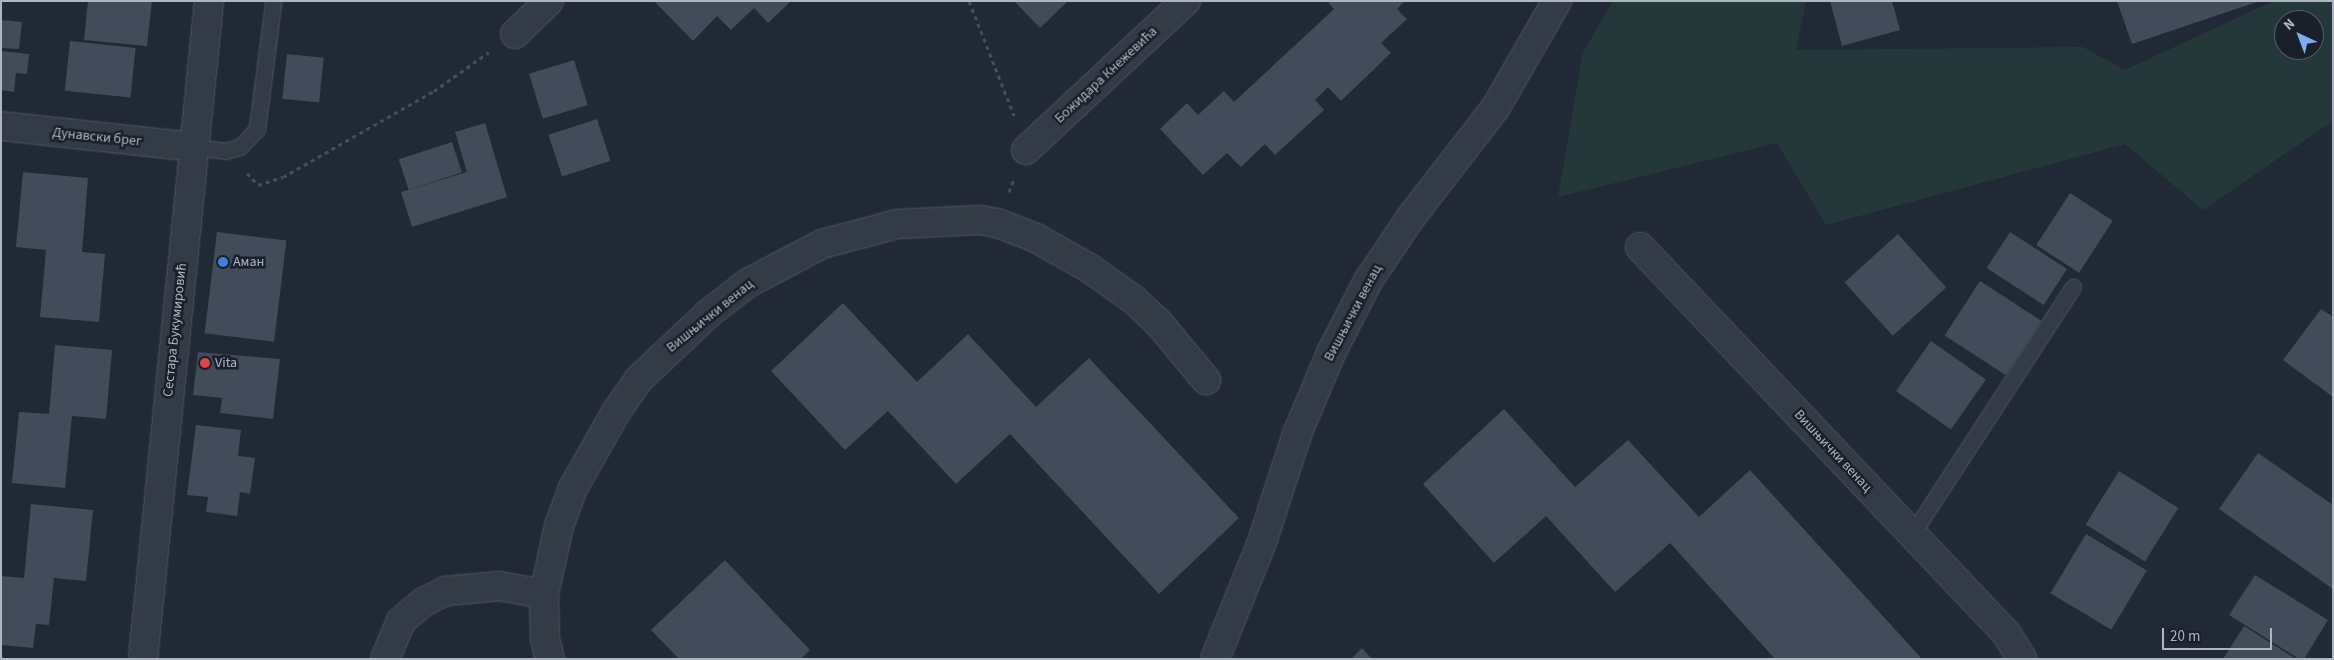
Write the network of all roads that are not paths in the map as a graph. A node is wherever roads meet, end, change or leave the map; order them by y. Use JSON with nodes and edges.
{"nodes":[{"id":1,"x":209,"y":1,"type":"edge"},
{"id":2,"x":549,"y":1,"type":"edge"},
{"id":3,"x":1186,"y":1,"type":"edge"},
{"id":4,"x":1557,"y":1,"type":"edge"},
{"id":5,"x":273,"y":4,"type":"dead end"},
{"id":6,"x":515,"y":34,"type":"road end"},
{"id":7,"x":1,"y":126,"type":"edge"},
{"id":8,"x":193,"y":148,"type":"junction"},
{"id":9,"x":1026,"y":150,"type":"road end"},
{"id":10,"x":1640,"y":248,"type":"dead end"},
{"id":11,"x":2074,"y":287,"type":"dead end"},
{"id":12,"x":1206,"y":380,"type":"dead end"},
{"id":13,"x":1912,"y":534,"type":"junction"},
{"id":14,"x":544,"y":594,"type":"junction"},
{"id":15,"x":143,"y":659,"type":"edge"},
{"id":16,"x":385,"y":659,"type":"edge"},
{"id":17,"x":550,"y":659,"type":"edge"},
{"id":18,"x":1215,"y":659,"type":"edge"},
{"id":19,"x":2022,"y":659,"type":"edge"}],
"edges":[{"from":1,"to":8,"type":"street","name":"Сестара Букумировић"},
{"from":2,"to":6,"type":"street"},
{"from":3,"to":9,"type":"street","name":"Божидара Кнежевића"},
{"from":4,"to":18,"type":"street","name":"Вишњички венац"},
{"from":5,"to":8,"type":"lane"},
{"from":7,"to":8,"type":"street","name":"Дунавски брег"},
{"from":8,"to":15,"type":"street","name":"Сестара Букумировић"},
{"from":10,"to":13,"type":"street","name":"Вишњички венац"},
{"from":11,"to":13,"type":"lane"},
{"from":12,"to":14,"type":"street","name":"Вишњички венац"},
{"from":13,"to":19,"type":"street","name":"Вишњички венац"},
{"from":14,"to":16,"type":"street"},
{"from":14,"to":17,"type":"street","name":"Вишњички венац"}]}
